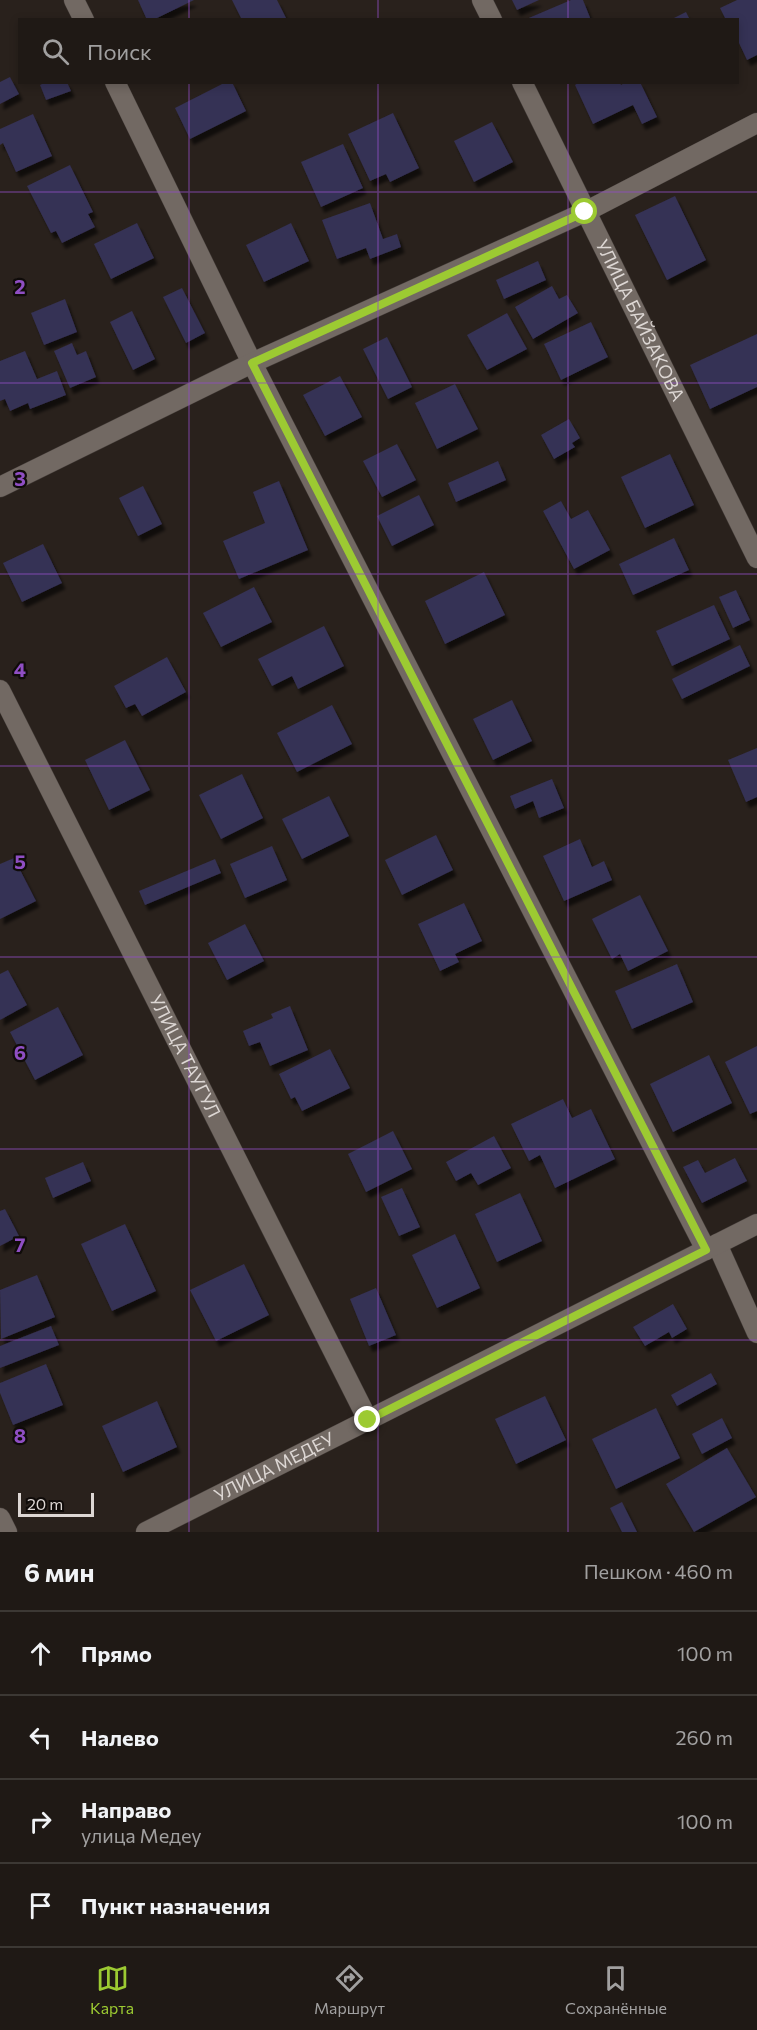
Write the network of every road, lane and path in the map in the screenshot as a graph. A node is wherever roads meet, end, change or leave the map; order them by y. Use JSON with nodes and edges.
{"nodes":[{"id":1,"x":74,"y":0,"type":"edge"},
{"id":2,"x":482,"y":0,"type":"edge"},
{"id":3,"x":83,"y":18,"type":"edge"},
{"id":4,"x":491,"y":18,"type":"edge"},
{"id":5,"x":116,"y":84,"type":"edge"},
{"id":6,"x":523,"y":84,"type":"edge"},
{"id":7,"x":757,"y":123,"type":"edge"},
{"id":8,"x":585,"y":212,"type":"junction"},
{"id":9,"x":252,"y":363,"type":"junction"},
{"id":10,"x":0,"y":487,"type":"edge"},
{"id":11,"x":757,"y":558,"type":"edge"},
{"id":12,"x":0,"y":690,"type":"edge"},
{"id":13,"x":757,"y":1224,"type":"edge"},
{"id":14,"x":711,"y":1247,"type":"junction"},
{"id":15,"x":757,"y":1333,"type":"edge"},
{"id":16,"x":368,"y":1420,"type":"junction"},
{"id":17,"x":0,"y":1518,"type":"edge"},
{"id":18,"x":7,"y":1532,"type":"edge"},
{"id":19,"x":146,"y":1532,"type":"edge"}],
"edges":[{"from":1,"to":3,"type":"street"},
{"from":2,"to":4,"type":"street"},
{"from":5,"to":9,"type":"street"},
{"from":6,"to":8,"type":"street","name":"УЛИЦА БАЙЗАКОВА"},
{"from":7,"to":8,"type":"street"},
{"from":8,"to":9,"type":"street"},
{"from":8,"to":11,"type":"street","name":"УЛИЦА БАЙЗАКОВА"},
{"from":9,"to":10,"type":"street"},
{"from":9,"to":14,"type":"street"},
{"from":12,"to":16,"type":"street","name":"УЛИЦА ТАУГУЛ"},
{"from":13,"to":14,"type":"street","name":"УЛИЦА МЕДЕУ"},
{"from":14,"to":15,"type":"street"},
{"from":14,"to":16,"type":"street","name":"УЛИЦА МЕДЕУ"},
{"from":16,"to":19,"type":"street","name":"УЛИЦА МЕДЕУ"},
{"from":17,"to":18,"type":"street"}]}
